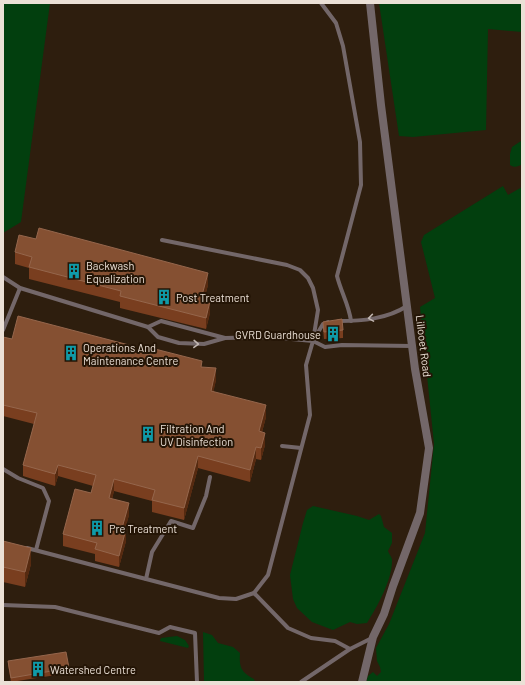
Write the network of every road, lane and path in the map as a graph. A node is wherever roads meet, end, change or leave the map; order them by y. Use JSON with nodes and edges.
{"nodes":[{"id":1,"x":321,"y":3,"type":"edge"},
{"id":2,"x":370,"y":3,"type":"edge"},
{"id":3,"x":162,"y":240,"type":"dead end"},
{"id":4,"x":3,"y":277,"type":"edge"},
{"id":5,"x":20,"y":288,"type":"junction"},
{"id":6,"x":407,"y":306,"type":"junction"},
{"id":7,"x":351,"y":321,"type":"junction"},
{"id":8,"x":148,"y":327,"type":"junction"},
{"id":9,"x":3,"y":330,"type":"edge"},
{"id":10,"x":225,"y":338,"type":"junction"},
{"id":11,"x":313,"y":341,"type":"junction"},
{"id":12,"x":412,"y":346,"type":"junction"},
{"id":13,"x":282,"y":446,"type":"dead end"},
{"id":14,"x":301,"y":448,"type":"junction"},
{"id":15,"x":3,"y":469,"type":"edge"},
{"id":16,"x":210,"y":477,"type":"dead end"},
{"id":17,"x":23,"y":547,"type":"edge"},
{"id":18,"x":36,"y":550,"type":"junction"},
{"id":19,"x":146,"y":579,"type":"junction"},
{"id":20,"x":254,"y":593,"type":"junction"},
{"id":21,"x":3,"y":605,"type":"edge"},
{"id":22,"x":373,"y":637,"type":"junction"},
{"id":23,"x":350,"y":649,"type":"junction"},
{"id":24,"x":197,"y":682,"type":"edge"},
{"id":25,"x":301,"y":682,"type":"edge"},
{"id":26,"x":362,"y":682,"type":"edge"}],
"edges":[{"from":1,"to":7,"type":"lane"},
{"from":2,"to":6,"type":"street","name":"Lillooet Road"},
{"from":3,"to":11,"type":"lane"},
{"from":4,"to":5,"type":"lane"},
{"from":5,"to":8,"type":"lane"},
{"from":5,"to":9,"type":"lane"},
{"from":6,"to":7,"type":"lane","one_way":true},
{"from":6,"to":12,"type":"street","name":"Lillooet Road"},
{"from":7,"to":11,"type":"lane"},
{"from":8,"to":10,"type":"lane"},
{"from":8,"to":10,"type":"lane","one_way":true},
{"from":10,"to":11,"type":"lane"},
{"from":11,"to":12,"type":"lane"},
{"from":11,"to":14,"type":"lane"},
{"from":12,"to":22,"type":"street","name":"Lillooet Road"},
{"from":13,"to":14,"type":"lane"},
{"from":14,"to":20,"type":"lane"},
{"from":15,"to":18,"type":"lane"},
{"from":16,"to":19,"type":"lane"},
{"from":17,"to":18,"type":"lane"},
{"from":18,"to":19,"type":"lane"},
{"from":19,"to":20,"type":"lane"},
{"from":20,"to":23,"type":"lane"},
{"from":21,"to":24,"type":"lane"},
{"from":22,"to":23,"type":"lane"},
{"from":22,"to":26,"type":"street","name":"Lillooet Road"},
{"from":23,"to":25,"type":"lane"}]}
